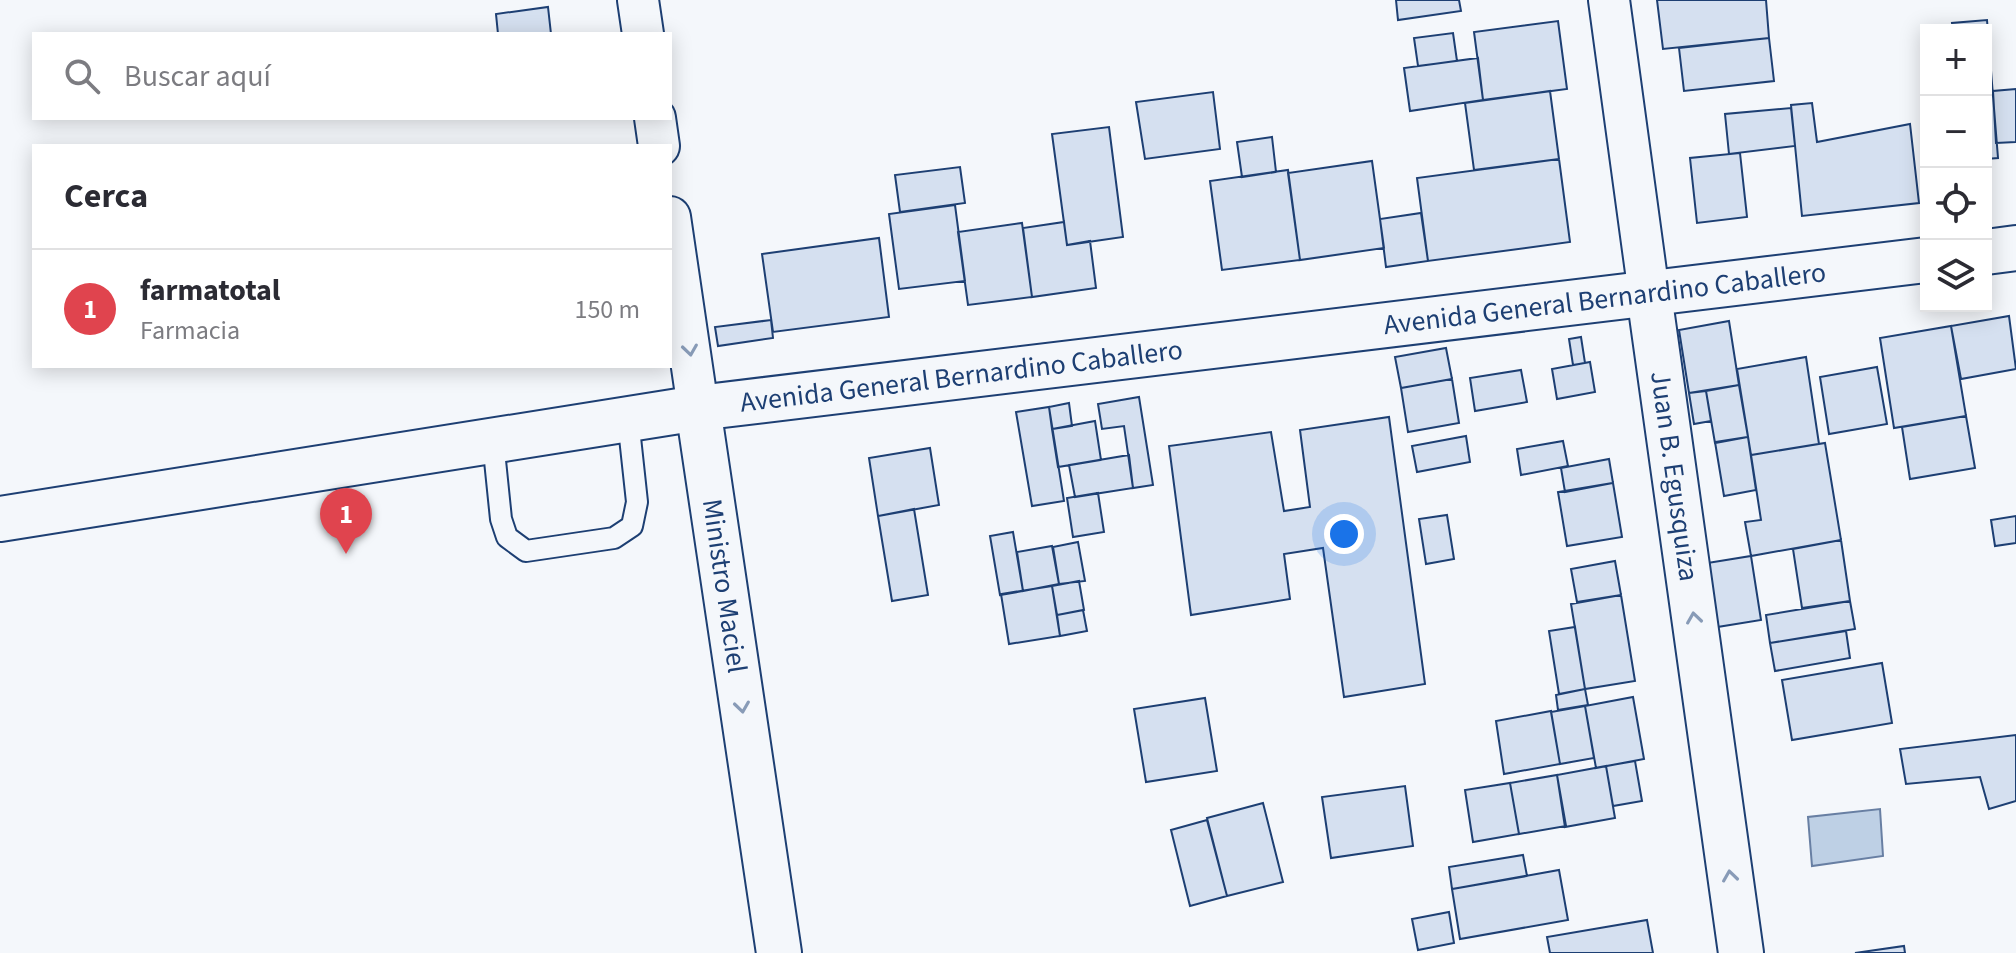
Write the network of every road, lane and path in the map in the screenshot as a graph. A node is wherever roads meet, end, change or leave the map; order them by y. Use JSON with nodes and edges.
{"nodes":[{"id":1,"x":638,"y":0,"type":"edge"},
{"id":2,"x":1609,"y":0,"type":"edge"},
{"id":3,"x":643,"y":32,"type":"edge"},
{"id":4,"x":655,"y":120,"type":"edge"},
{"id":5,"x":659,"y":144,"type":"edge"},
{"id":6,"x":672,"y":231,"type":"edge"},
{"id":7,"x":2016,"y":248,"type":"edge"},
{"id":8,"x":1992,"y":251,"type":"edge"},
{"id":9,"x":1920,"y":261,"type":"edge"},
{"id":10,"x":1649,"y":294,"type":"junction"},
{"id":11,"x":698,"y":408,"type":"junction"},
{"id":12,"x":628,"y":419,"type":"junction"},
{"id":13,"x":493,"y":441,"type":"junction"},
{"id":14,"x":0,"y":519,"type":"edge"},
{"id":15,"x":779,"y":953,"type":"edge"},
{"id":16,"x":1741,"y":953,"type":"edge"}],
"edges":[{"from":1,"to":3,"type":"street"},
{"from":2,"to":10,"type":"street","name":"Juan B. Egusquiza"},
{"from":4,"to":5,"type":"street"},
{"from":6,"to":11,"type":"street","name":"Ministro Maciel","one_way":true},
{"from":7,"to":8,"type":"main road"},
{"from":9,"to":10,"type":"main road","name":"Avenida General Bernardino Caballero"},
{"from":10,"to":11,"type":"main road","name":"Avenida General Bernardino Caballero"},
{"from":16,"to":10,"type":"main road","name":"Juan B. Egusquiza","one_way":true},
{"from":11,"to":12,"type":"main road","name":"Avenida General Bernardino Caballero"},
{"from":11,"to":15,"type":"main road","name":"Ministro Maciel","one_way":true},
{"from":12,"to":13,"type":"main road","name":"Avenida General Bernardino Caballero"},
{"from":12,"to":13,"type":"lane"},
{"from":13,"to":14,"type":"main road","name":"Avenida General Bernardino Caballero"}]}
